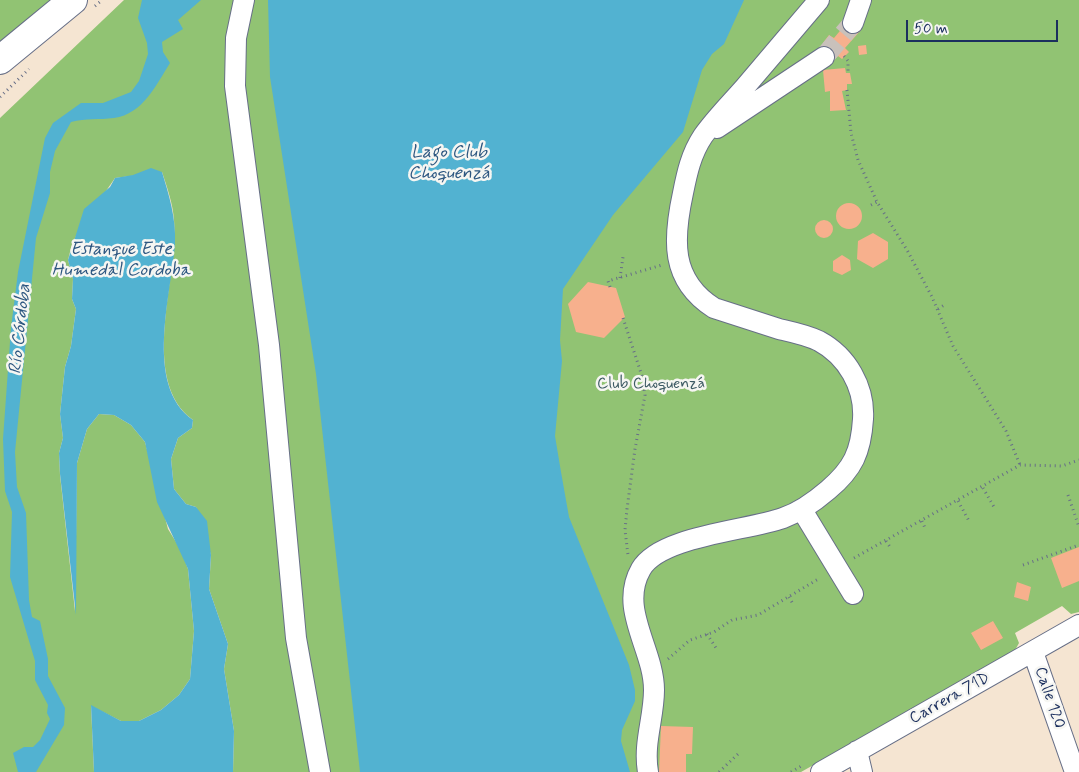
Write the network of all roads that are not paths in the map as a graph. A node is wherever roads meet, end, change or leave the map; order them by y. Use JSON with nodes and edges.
{"nodes":[{"id":1,"x":74,"y":0,"type":"edge"},
{"id":2,"x":244,"y":0,"type":"edge"},
{"id":3,"x":819,"y":0,"type":"edge"},
{"id":4,"x":861,"y":0,"type":"edge"},
{"id":5,"x":853,"y":23,"type":"tunnel mouth"},
{"id":6,"x":824,"y":57,"type":"tunnel mouth"},
{"id":7,"x":0,"y":60,"type":"edge"},
{"id":8,"x":703,"y":137,"type":"junction"},
{"id":9,"x":802,"y":510,"type":"junction"},
{"id":10,"x":853,"y":594,"type":"dead end"},
{"id":11,"x":1079,"y":625,"type":"edge"},
{"id":12,"x":1033,"y":652,"type":"junction"},
{"id":13,"x":857,"y":751,"type":"junction"},
{"id":14,"x":320,"y":772,"type":"edge"},
{"id":15,"x":648,"y":772,"type":"edge"},
{"id":16,"x":820,"y":772,"type":"edge"},
{"id":17,"x":862,"y":772,"type":"edge"},
{"id":18,"x":1075,"y":772,"type":"edge"}],
"edges":[{"from":1,"to":7,"type":"highway"},
{"from":2,"to":14,"type":"street"},
{"from":3,"to":8,"type":"street"},
{"from":4,"to":5,"type":"street"},
{"from":6,"to":8,"type":"street"},
{"from":8,"to":9,"type":"street"},
{"from":9,"to":10,"type":"street"},
{"from":9,"to":15,"type":"street"},
{"from":11,"to":12,"type":"street","name":"Carrera 71D"},
{"from":12,"to":13,"type":"street","name":"Carrera 71D"},
{"from":12,"to":18,"type":"street","name":"Calle 120"},
{"from":13,"to":16,"type":"street","name":"Carrera 71D"},
{"from":13,"to":17,"type":"street"}]}
